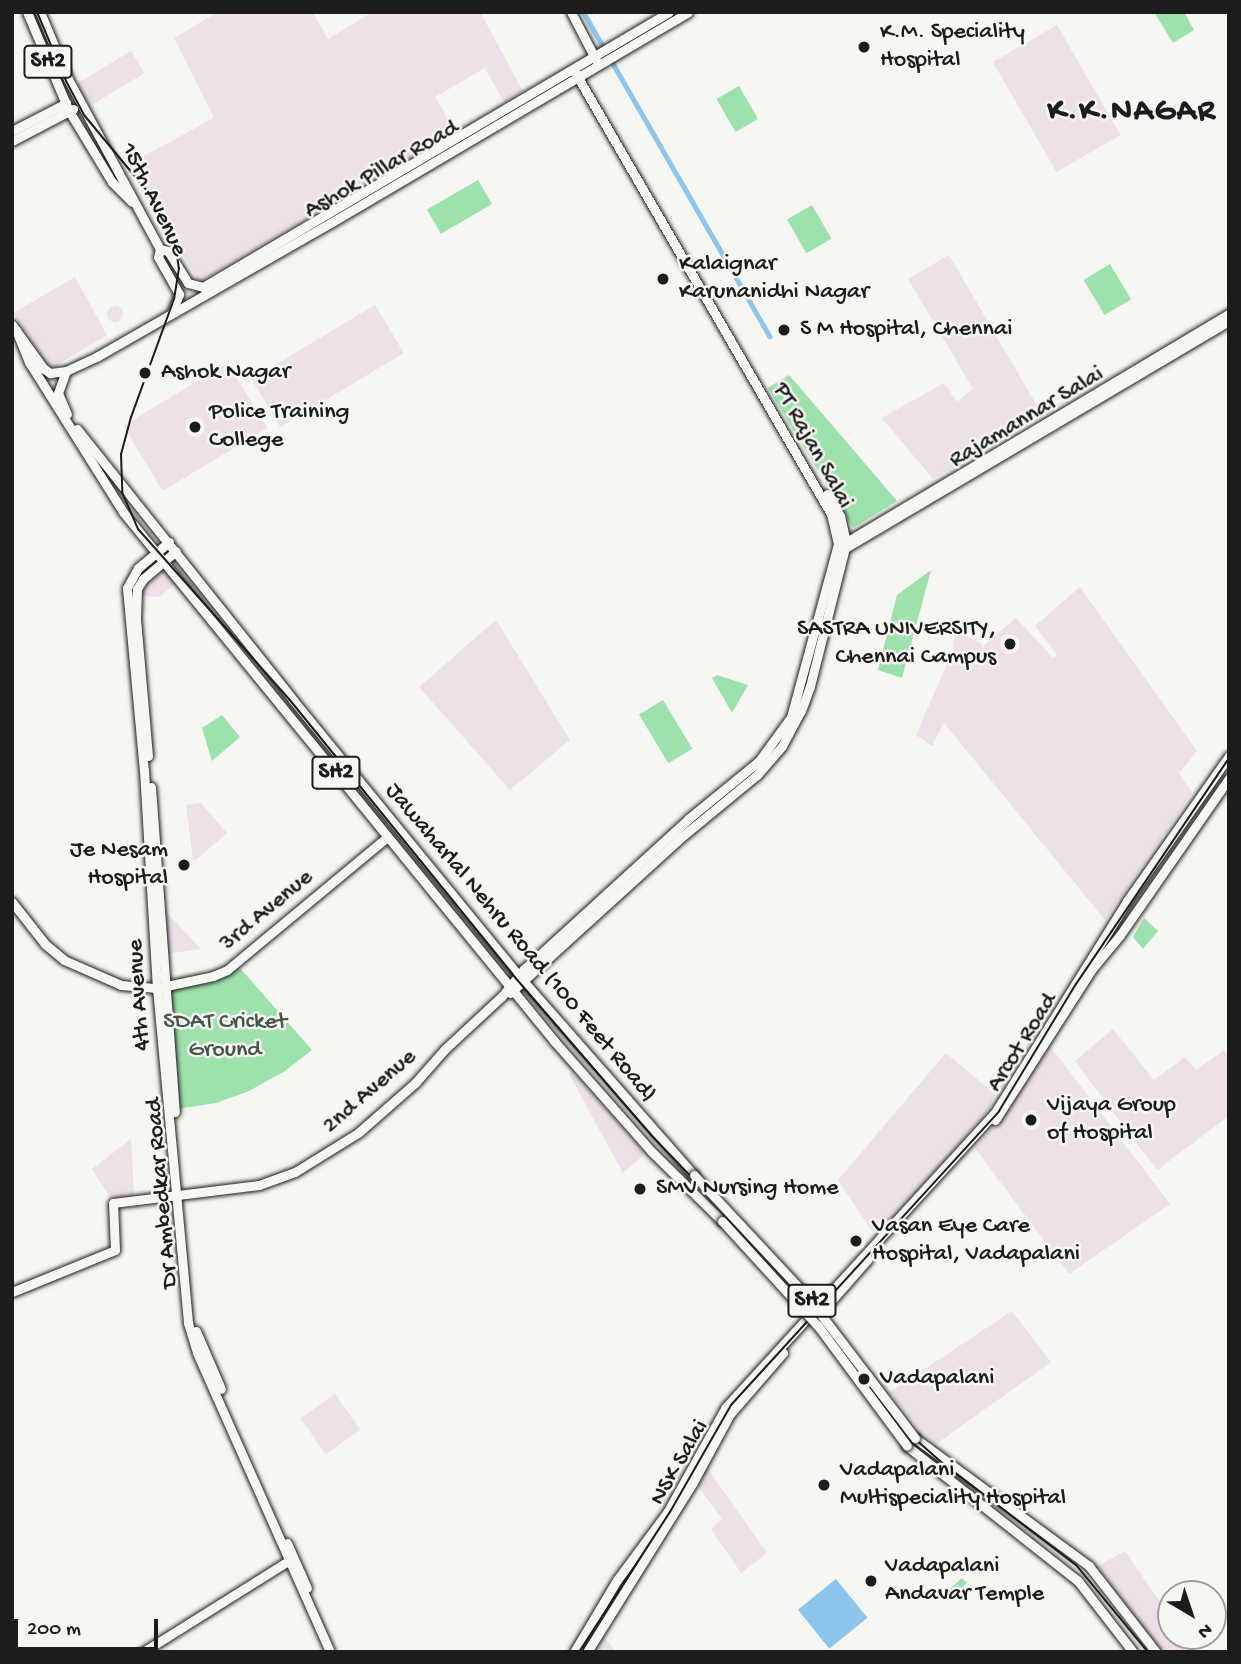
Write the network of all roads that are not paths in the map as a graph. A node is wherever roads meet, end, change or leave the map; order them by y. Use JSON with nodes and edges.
{"nodes":[{"id":1,"x":27,"y":12,"type":"edge"},
{"id":2,"x":40,"y":12,"type":"edge"},
{"id":3,"x":571,"y":12,"type":"edge"},
{"id":4,"x":669,"y":12,"type":"edge"},
{"id":5,"x":688,"y":12,"type":"edge"},
{"id":6,"x":602,"y":57,"type":"junction"},
{"id":7,"x":578,"y":72,"type":"junction"},
{"id":8,"x":82,"y":103,"type":"junction"},
{"id":9,"x":67,"y":107,"type":"junction"},
{"id":10,"x":12,"y":131,"type":"edge"},
{"id":11,"x":12,"y":141,"type":"edge"},
{"id":12,"x":139,"y":209,"type":"junction"},
{"id":13,"x":160,"y":249,"type":"junction"},
{"id":14,"x":204,"y":290,"type":"junction"},
{"id":15,"x":172,"y":313,"type":"junction"},
{"id":16,"x":1229,"y":314,"type":"edge"},
{"id":17,"x":1229,"y":321,"type":"edge"},
{"id":18,"x":14,"y":327,"type":"edge"},
{"id":19,"x":66,"y":370,"type":"junction"},
{"id":20,"x":169,"y":542,"type":"junction"},
{"id":21,"x":843,"y":545,"type":"junction"},
{"id":22,"x":176,"y":551,"type":"junction"},
{"id":23,"x":157,"y":553,"type":"junction"},
{"id":24,"x":164,"y":561,"type":"junction"},
{"id":25,"x":1229,"y":755,"type":"edge"},
{"id":26,"x":1229,"y":778,"type":"edge"},
{"id":27,"x":387,"y":837,"type":"junction"},
{"id":28,"x":12,"y":902,"type":"edge"},
{"id":29,"x":521,"y":978,"type":"junction"},
{"id":30,"x":161,"y":988,"type":"junction"},
{"id":31,"x":510,"y":989,"type":"junction"},
{"id":32,"x":927,"y":1191,"type":"junction"},
{"id":33,"x":180,"y":1195,"type":"junction"},
{"id":34,"x":892,"y":1229,"type":"junction"},
{"id":35,"x":12,"y":1292,"type":"edge"},
{"id":36,"x":823,"y":1305,"type":"junction"},
{"id":37,"x":291,"y":1560,"type":"junction"},
{"id":38,"x":604,"y":1601,"type":"junction"},
{"id":39,"x":613,"y":1607,"type":"junction"},
{"id":40,"x":143,"y":1652,"type":"edge"},
{"id":41,"x":333,"y":1652,"type":"edge"},
{"id":42,"x":573,"y":1652,"type":"edge"},
{"id":43,"x":587,"y":1652,"type":"edge"},
{"id":44,"x":1133,"y":1652,"type":"edge"},
{"id":45,"x":1156,"y":1652,"type":"edge"}],
"edges":[{"from":1,"to":9,"type":"main road","number":"SH2"},
{"from":2,"to":8,"type":"main road","number":"SH2"},
{"from":3,"to":6,"type":"main road"},
{"from":4,"to":6,"type":"main road"},
{"from":5,"to":6,"type":"main road"},
{"from":6,"to":7,"type":"main road","name":"Ashok Pillar Road"},
{"from":7,"to":14,"type":"main road","name":"Ashok Pillar Road"},
{"from":7,"to":21,"type":"main road","name":"PT Rajan Salai"},
{"from":8,"to":9,"type":"main road"},
{"from":8,"to":12,"type":"main road","name":"15th Avenue"},
{"from":9,"to":10,"type":"main road"},
{"from":9,"to":11,"type":"main road","number":"SH2"},
{"from":9,"to":12,"type":"main road"},
{"from":12,"to":13,"type":"main road","name":"15th Avenue"},
{"from":13,"to":14,"type":"main road"},
{"from":13,"to":15,"type":"main road","name":"15th Avenue"},
{"from":14,"to":15,"type":"main road","name":"Ashok Pillar Road"},
{"from":15,"to":19,"type":"main road","name":"Ashok Pillar Road"},
{"from":16,"to":21,"type":"main road","name":"Rajamannar Salai"},
{"from":17,"to":21,"type":"main road","name":"Rajamannar Salai"},
{"from":18,"to":19,"type":"main road","number":"SH2"},
{"from":18,"to":23,"type":"main road","name":"Jawaharlal Nehru Road (100 Feet Road)","number":"SH2"},
{"from":19,"to":20,"type":"main road","name":"Jawaharlal Nehru Road (100 Feet Road)","number":"SH2"},
{"from":20,"to":22,"type":"main road","name":"Jawaharlal Nehru Road (100 Feet Road)","number":"SH2"},
{"from":20,"to":23,"type":"main road","name":"4th Avenue"},
{"from":21,"to":29,"type":"main road","name":"PT Rajan Salai"},
{"from":21,"to":29,"type":"main road"},
{"from":22,"to":24,"type":"main road"},
{"from":22,"to":29,"type":"main road","name":"Jawaharlal Nehru Road (100 Feet Road)","number":"SH2"},
{"from":23,"to":24,"type":"main road","name":"Jawaharlal Nehru Road (100 Feet Road)","number":"SH2"},
{"from":23,"to":30,"type":"main road","name":"4th Avenue"},
{"from":24,"to":27,"type":"main road","name":"Jawaharlal Nehru Road (100 Feet Road)","number":"SH2"},
{"from":24,"to":30,"type":"main road"},
{"from":25,"to":32,"type":"main road","name":"Arcot Road"},
{"from":26,"to":32,"type":"main road","name":"Arcot Road"},
{"from":27,"to":30,"type":"main road","name":"3rd Avenue"},
{"from":27,"to":31,"type":"main road","name":"Jawaharlal Nehru Road (100 Feet Road)","number":"SH2"},
{"from":28,"to":30,"type":"main road","name":"3rd Avenue"},
{"from":29,"to":31,"type":"main road"},
{"from":29,"to":45,"type":"main road","name":"Jawaharlal Nehru Road (100 Feet Road)","number":"SH2","bridge":true},
{"from":30,"to":33,"type":"main road","name":"4th Avenue"},
{"from":31,"to":33,"type":"main road","name":"2nd Avenue"},
{"from":31,"to":44,"type":"main road","number":"SH2","bridge":true},
{"from":32,"to":34,"type":"main road","name":"Arcot Road"},
{"from":33,"to":35,"type":"main road","name":"2nd Avenue"},
{"from":33,"to":37,"type":"main road","name":"Dr Ambedkar Road"},
{"from":34,"to":36,"type":"main road","name":"Arcot Road"},
{"from":34,"to":36,"type":"main road","name":"Arcot Road"},
{"from":36,"to":38,"type":"main road"},
{"from":36,"to":39,"type":"main road","name":"NSK Salai"},
{"from":37,"to":40,"type":"main road"},
{"from":37,"to":41,"type":"main road","name":"Dr Ambedkar Road"},
{"from":38,"to":39,"type":"main road"},
{"from":38,"to":42,"type":"main road"},
{"from":39,"to":43,"type":"main road","name":"NSK Salai"}]}
